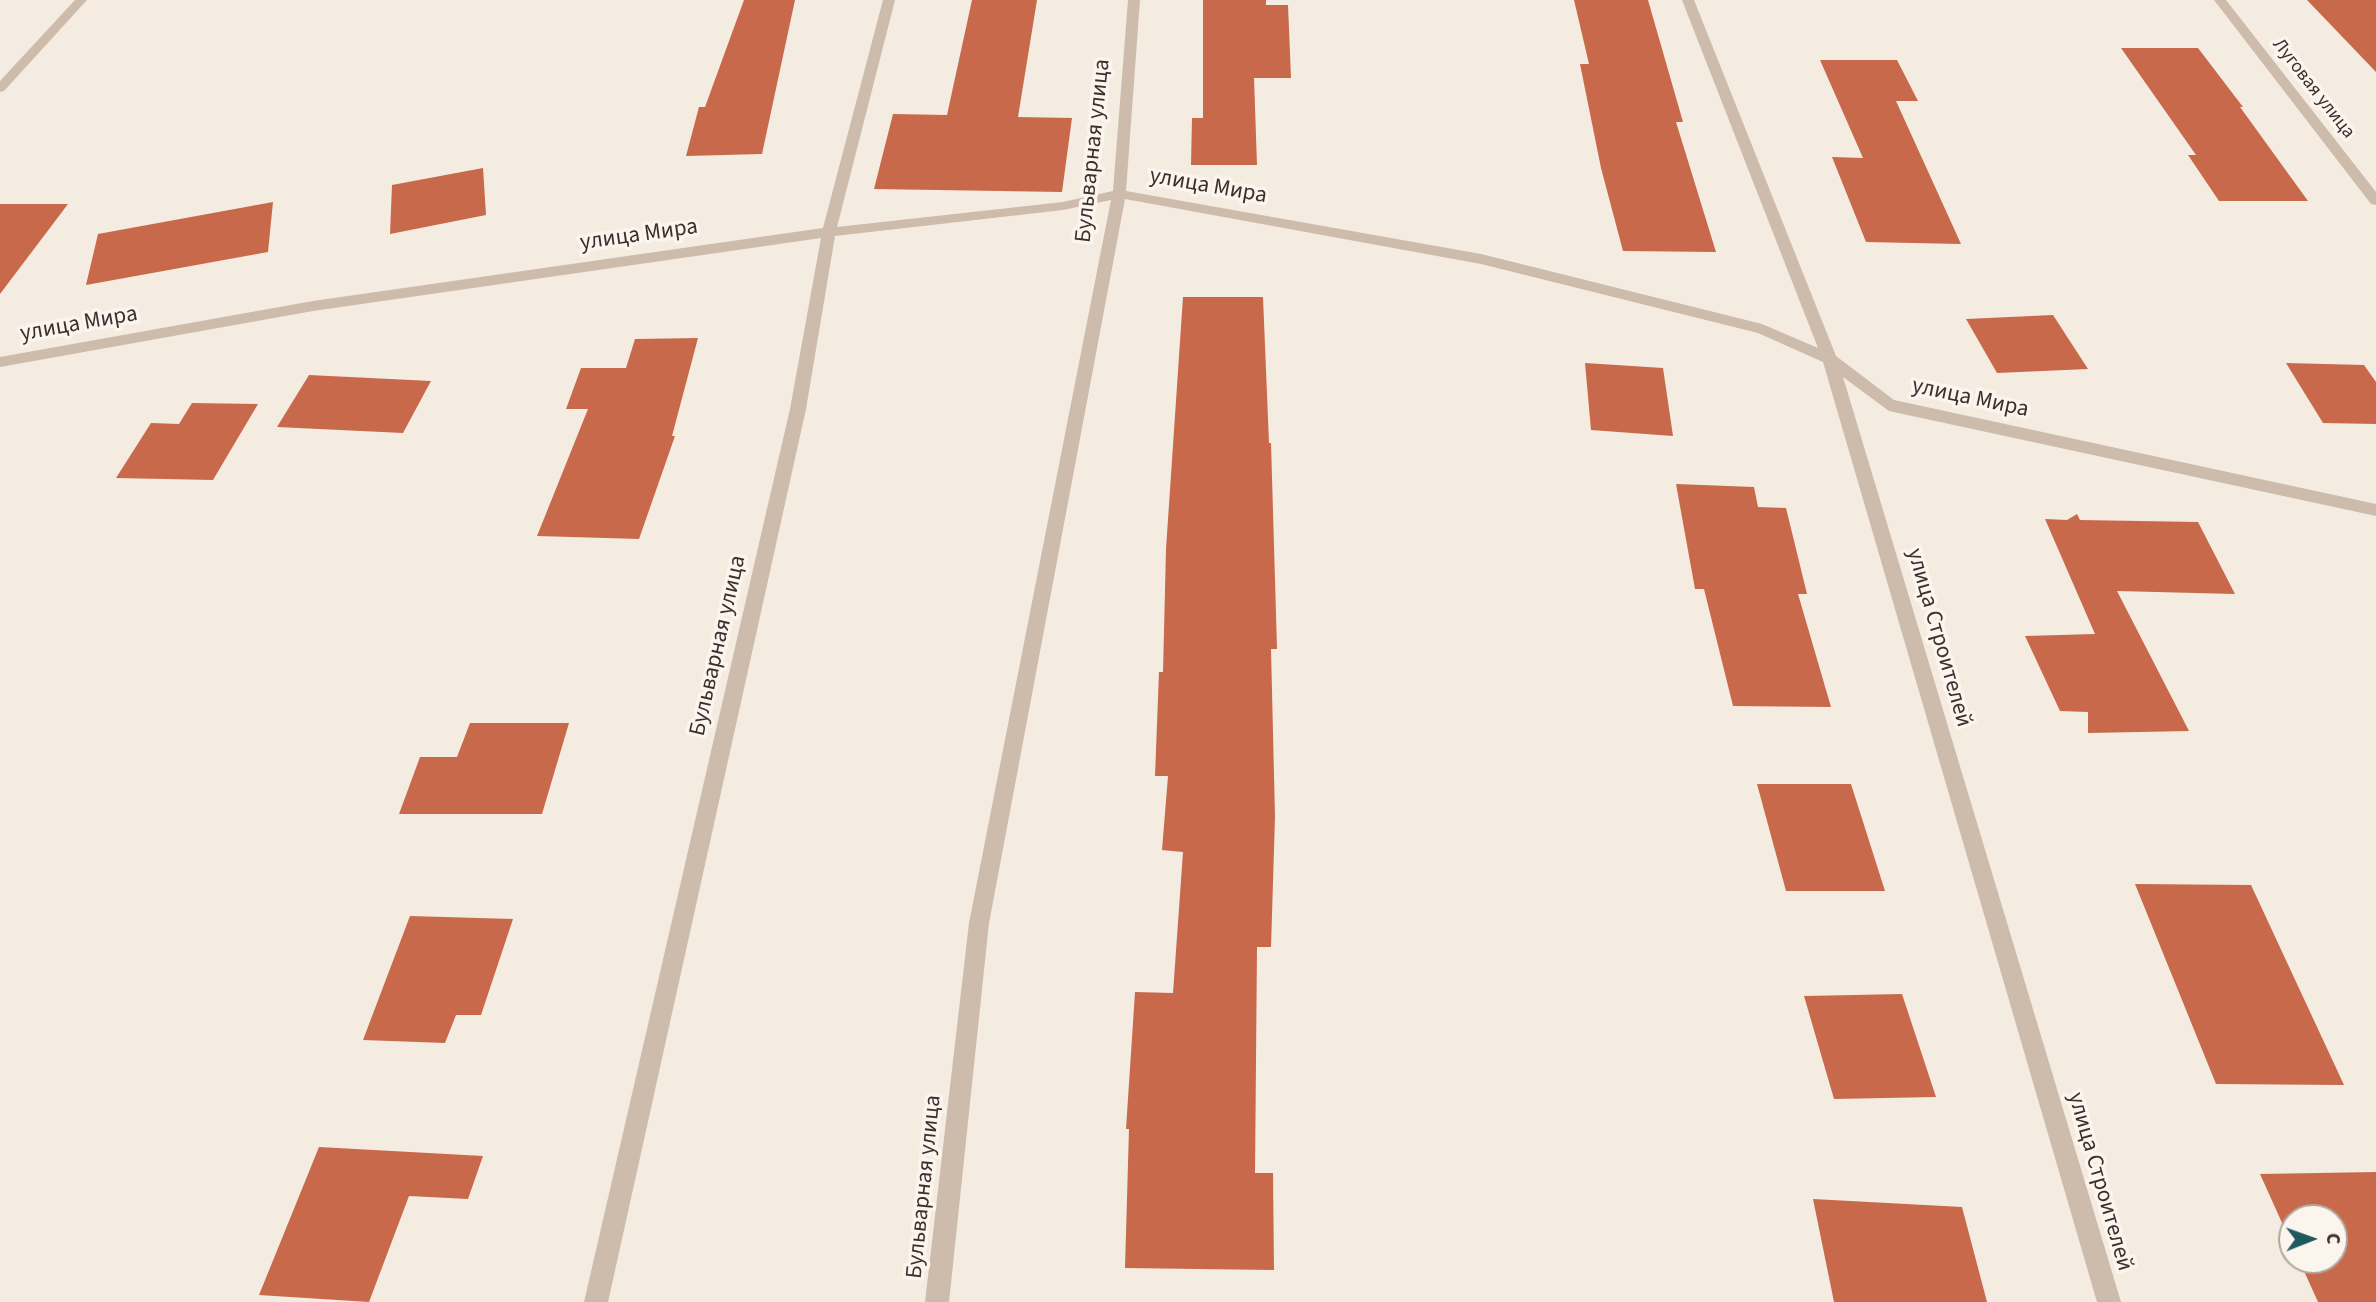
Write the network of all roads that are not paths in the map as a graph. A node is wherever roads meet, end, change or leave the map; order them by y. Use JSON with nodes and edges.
{"nodes":[{"id":1,"x":81,"y":0,"type":"edge"},
{"id":2,"x":889,"y":0,"type":"edge"},
{"id":3,"x":1133,"y":0,"type":"edge"},
{"id":4,"x":1688,"y":0,"type":"edge"},
{"id":5,"x":2220,"y":0,"type":"edge"},
{"id":6,"x":0,"y":88,"type":"edge"},
{"id":7,"x":1119,"y":194,"type":"junction"},
{"id":8,"x":2376,"y":201,"type":"edge"},
{"id":9,"x":829,"y":232,"type":"junction"},
{"id":10,"x":1830,"y":359,"type":"junction"},
{"id":11,"x":0,"y":362,"type":"edge"},
{"id":12,"x":2376,"y":510,"type":"edge"},
{"id":13,"x":596,"y":1302,"type":"edge"},
{"id":14,"x":937,"y":1302,"type":"edge"},
{"id":15,"x":2109,"y":1302,"type":"edge"}],
"edges":[{"from":1,"to":6,"type":"street"},
{"from":2,"to":9,"type":"street","name":"Бульварная улица"},
{"from":3,"to":7,"type":"street","name":"Бульварная улица"},
{"from":4,"to":10,"type":"street","name":"улица Строителей"},
{"from":5,"to":8,"type":"street","name":"Луговая улица"},
{"from":7,"to":9,"type":"street","name":"улица Мира"},
{"from":7,"to":10,"type":"street","name":"улица Мира"},
{"from":7,"to":14,"type":"street","name":"Бульварная улица"},
{"from":9,"to":11,"type":"street","name":"улица Мира"},
{"from":9,"to":13,"type":"street","name":"Бульварная улица"},
{"from":10,"to":12,"type":"street","name":"улица Мира"},
{"from":10,"to":15,"type":"street","name":"улица Строителей"}]}
